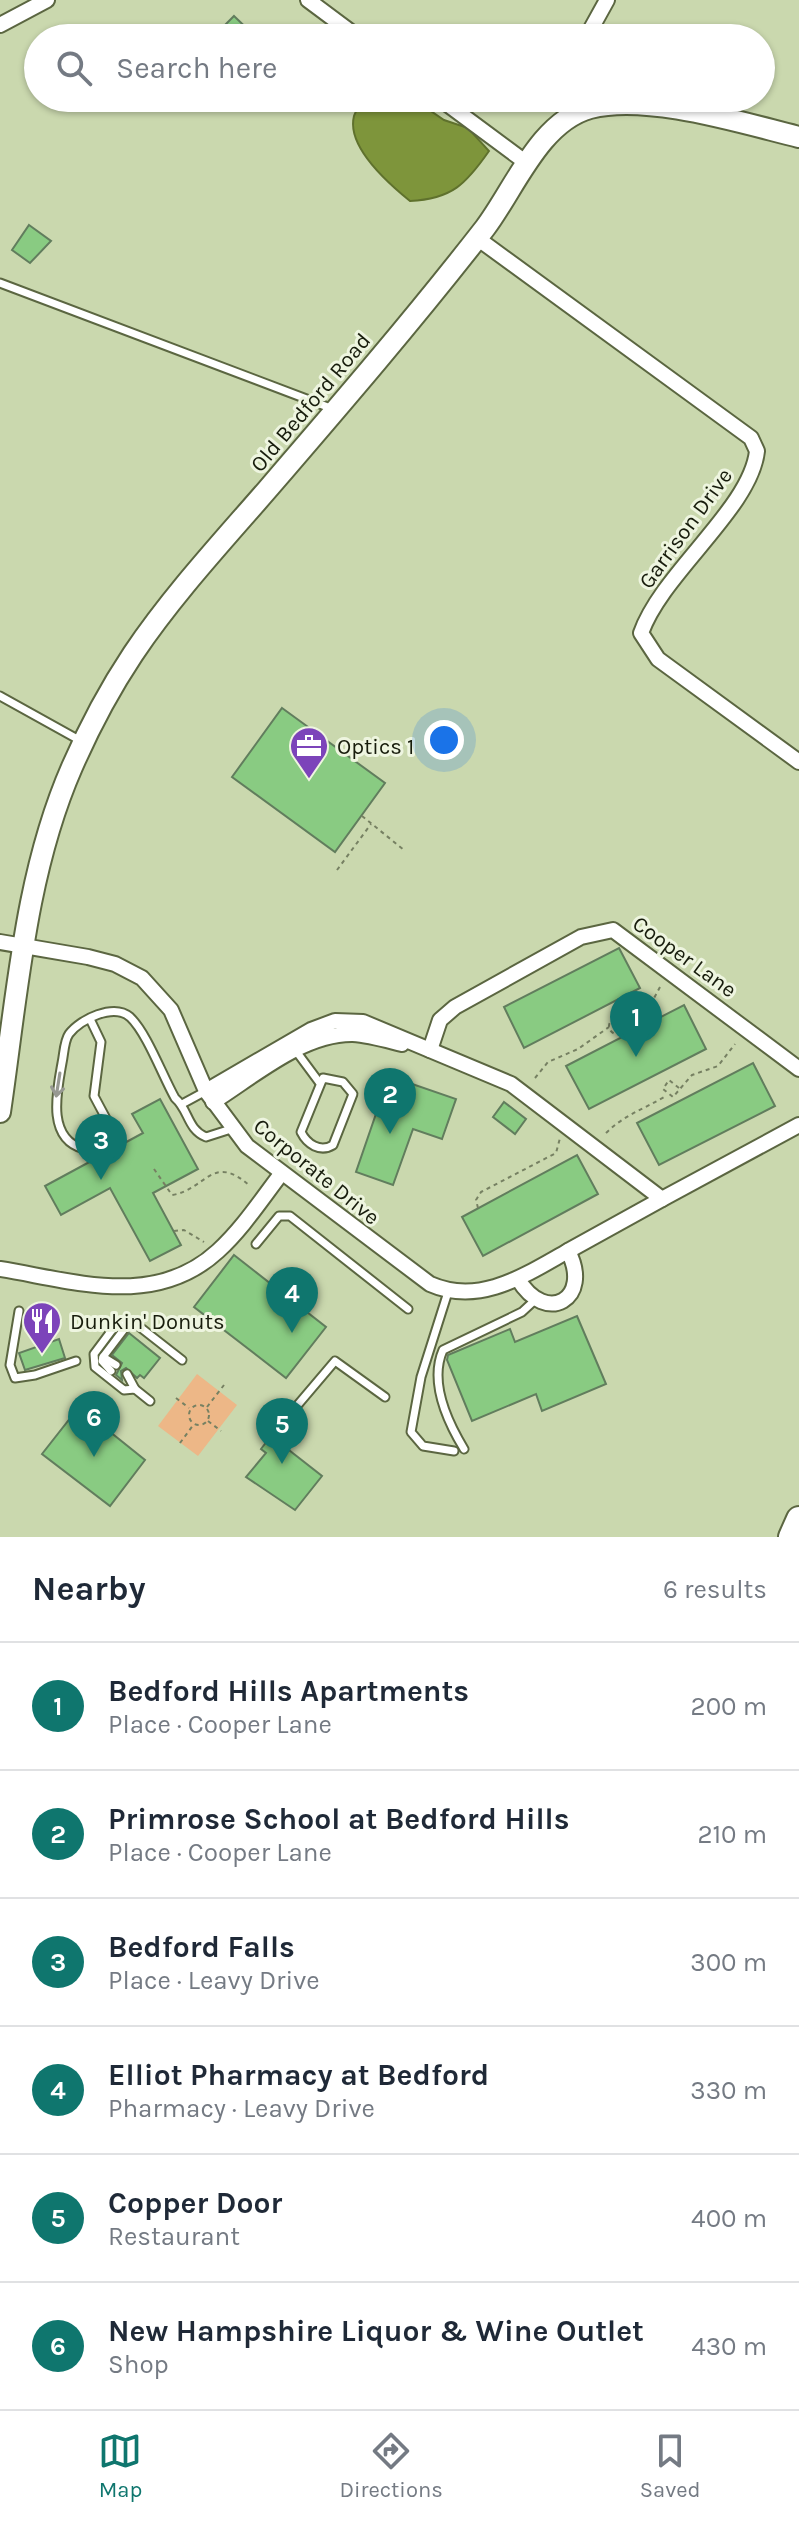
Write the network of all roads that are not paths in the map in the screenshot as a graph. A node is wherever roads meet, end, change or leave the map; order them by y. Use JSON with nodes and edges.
{"nodes":[{"id":1,"x":47,"y":0,"type":"edge"},
{"id":2,"x":308,"y":0,"type":"edge"},
{"id":3,"x":607,"y":0,"type":"edge"},
{"id":4,"x":340,"y":24,"type":"edge"},
{"id":5,"x":594,"y":24,"type":"edge"},
{"id":6,"x":0,"y":25,"type":"edge"},
{"id":7,"x":458,"y":112,"type":"edge"},
{"id":8,"x":577,"y":112,"type":"edge"},
{"id":9,"x":689,"y":112,"type":"edge"},
{"id":10,"x":799,"y":137,"type":"edge"},
{"id":11,"x":528,"y":164,"type":"junction"},
{"id":12,"x":477,"y":238,"type":"junction"},
{"id":13,"x":0,"y":283,"type":"edge"},
{"id":14,"x":335,"y":410,"type":"junction"},
{"id":15,"x":0,"y":696,"type":"edge"},
{"id":16,"x":83,"y":742,"type":"junction"},
{"id":17,"x":799,"y":762,"type":"edge"},
{"id":18,"x":0,"y":942,"type":"edge"},
{"id":19,"x":23,"y":946,"type":"junction"},
{"id":20,"x":90,"y":1019,"type":"junction"},
{"id":21,"x":430,"y":1050,"type":"junction"},
{"id":22,"x":296,"y":1051,"type":"junction"},
{"id":23,"x":799,"y":1069,"type":"edge"},
{"id":24,"x":319,"y":1082,"type":"junction"},
{"id":25,"x":209,"y":1096,"type":"junction"},
{"id":26,"x":182,"y":1104,"type":"junction"},
{"id":27,"x":0,"y":1112,"type":"edge"},
{"id":28,"x":799,"y":1125,"type":"edge"},
{"id":29,"x":231,"y":1129,"type":"junction"},
{"id":30,"x":281,"y":1174,"type":"junction"},
{"id":31,"x":662,"y":1199,"type":"junction"},
{"id":32,"x":256,"y":1244,"type":"dead end"},
{"id":33,"x":568,"y":1251,"type":"junction"},
{"id":34,"x":0,"y":1269,"type":"edge"},
{"id":35,"x":518,"y":1279,"type":"junction"},
{"id":36,"x":448,"y":1292,"type":"junction"},
{"id":37,"x":535,"y":1300,"type":"junction"},
{"id":38,"x":408,"y":1309,"type":"dead end"},
{"id":39,"x":19,"y":1311,"type":"dead end"},
{"id":40,"x":126,"y":1321,"type":"junction"},
{"id":41,"x":182,"y":1360,"type":"dead end"},
{"id":42,"x":76,"y":1361,"type":"dead end"},
{"id":43,"x":114,"y":1368,"type":"dead end"},
{"id":44,"x":124,"y":1377,"type":"dead end"},
{"id":45,"x":135,"y":1389,"type":"junction"},
{"id":46,"x":385,"y":1397,"type":"dead end"},
{"id":47,"x":150,"y":1401,"type":"dead end"},
{"id":48,"x":290,"y":1414,"type":"dead end"},
{"id":49,"x":464,"y":1449,"type":"dead end"},
{"id":50,"x":454,"y":1451,"type":"dead end"},
{"id":51,"x":799,"y":1519,"type":"edge"},
{"id":52,"x":791,"y":1537,"type":"edge"}],
"edges":[{"from":1,"to":6,"type":"street"},
{"from":2,"to":4,"type":"street"},
{"from":3,"to":5,"type":"street"},
{"from":7,"to":11,"type":"street"},
{"from":8,"to":11,"type":"street","name":"Old Bedford Road"},
{"from":9,"to":10,"type":"street","name":"Old Bedford Road"},
{"from":11,"to":12,"type":"street","name":"Old Bedford Road"},
{"from":12,"to":14,"type":"street","name":"Old Bedford Road"},
{"from":12,"to":17,"type":"street","name":"Garrison Drive"},
{"from":13,"to":14,"type":"lane"},
{"from":14,"to":16,"type":"street","name":"Old Bedford Road"},
{"from":15,"to":16,"type":"lane"},
{"from":16,"to":19,"type":"street","name":"Old Bedford Road"},
{"from":18,"to":19,"type":"street"},
{"from":19,"to":25,"type":"street","name":"Corporate Drive"},
{"from":19,"to":27,"type":"street","name":"Old Bedford Road"},
{"from":20,"to":20,"type":"lane","one_way":true},
{"from":20,"to":26,"type":"lane"},
{"from":21,"to":22,"type":"street"},
{"from":21,"to":23,"type":"street","name":"Cooper Lane"},
{"from":21,"to":25,"type":"street"},
{"from":21,"to":31,"type":"street"},
{"from":22,"to":24,"type":"lane"},
{"from":22,"to":25,"type":"street"},
{"from":24,"to":24,"type":"lane"},
{"from":25,"to":26,"type":"lane"},
{"from":25,"to":29,"type":"street","name":"Corporate Drive"},
{"from":26,"to":29,"type":"lane"},
{"from":28,"to":31,"type":"street"},
{"from":29,"to":30,"type":"street","name":"Corporate Drive"},
{"from":30,"to":34,"type":"street"},
{"from":30,"to":36,"type":"street","name":"Corporate Drive"},
{"from":31,"to":33,"type":"street"},
{"from":32,"to":38,"type":"lane"},
{"from":33,"to":35,"type":"street"},
{"from":33,"to":37,"type":"street"},
{"from":35,"to":36,"type":"street"},
{"from":35,"to":37,"type":"street"},
{"from":36,"to":50,"type":"lane"},
{"from":37,"to":49,"type":"lane"},
{"from":39,"to":42,"type":"lane"},
{"from":40,"to":41,"type":"lane"},
{"from":40,"to":43,"type":"lane"},
{"from":40,"to":45,"type":"lane"},
{"from":44,"to":45,"type":"lane"},
{"from":45,"to":47,"type":"lane"},
{"from":46,"to":48,"type":"lane"},
{"from":51,"to":52,"type":"main road"}]}
